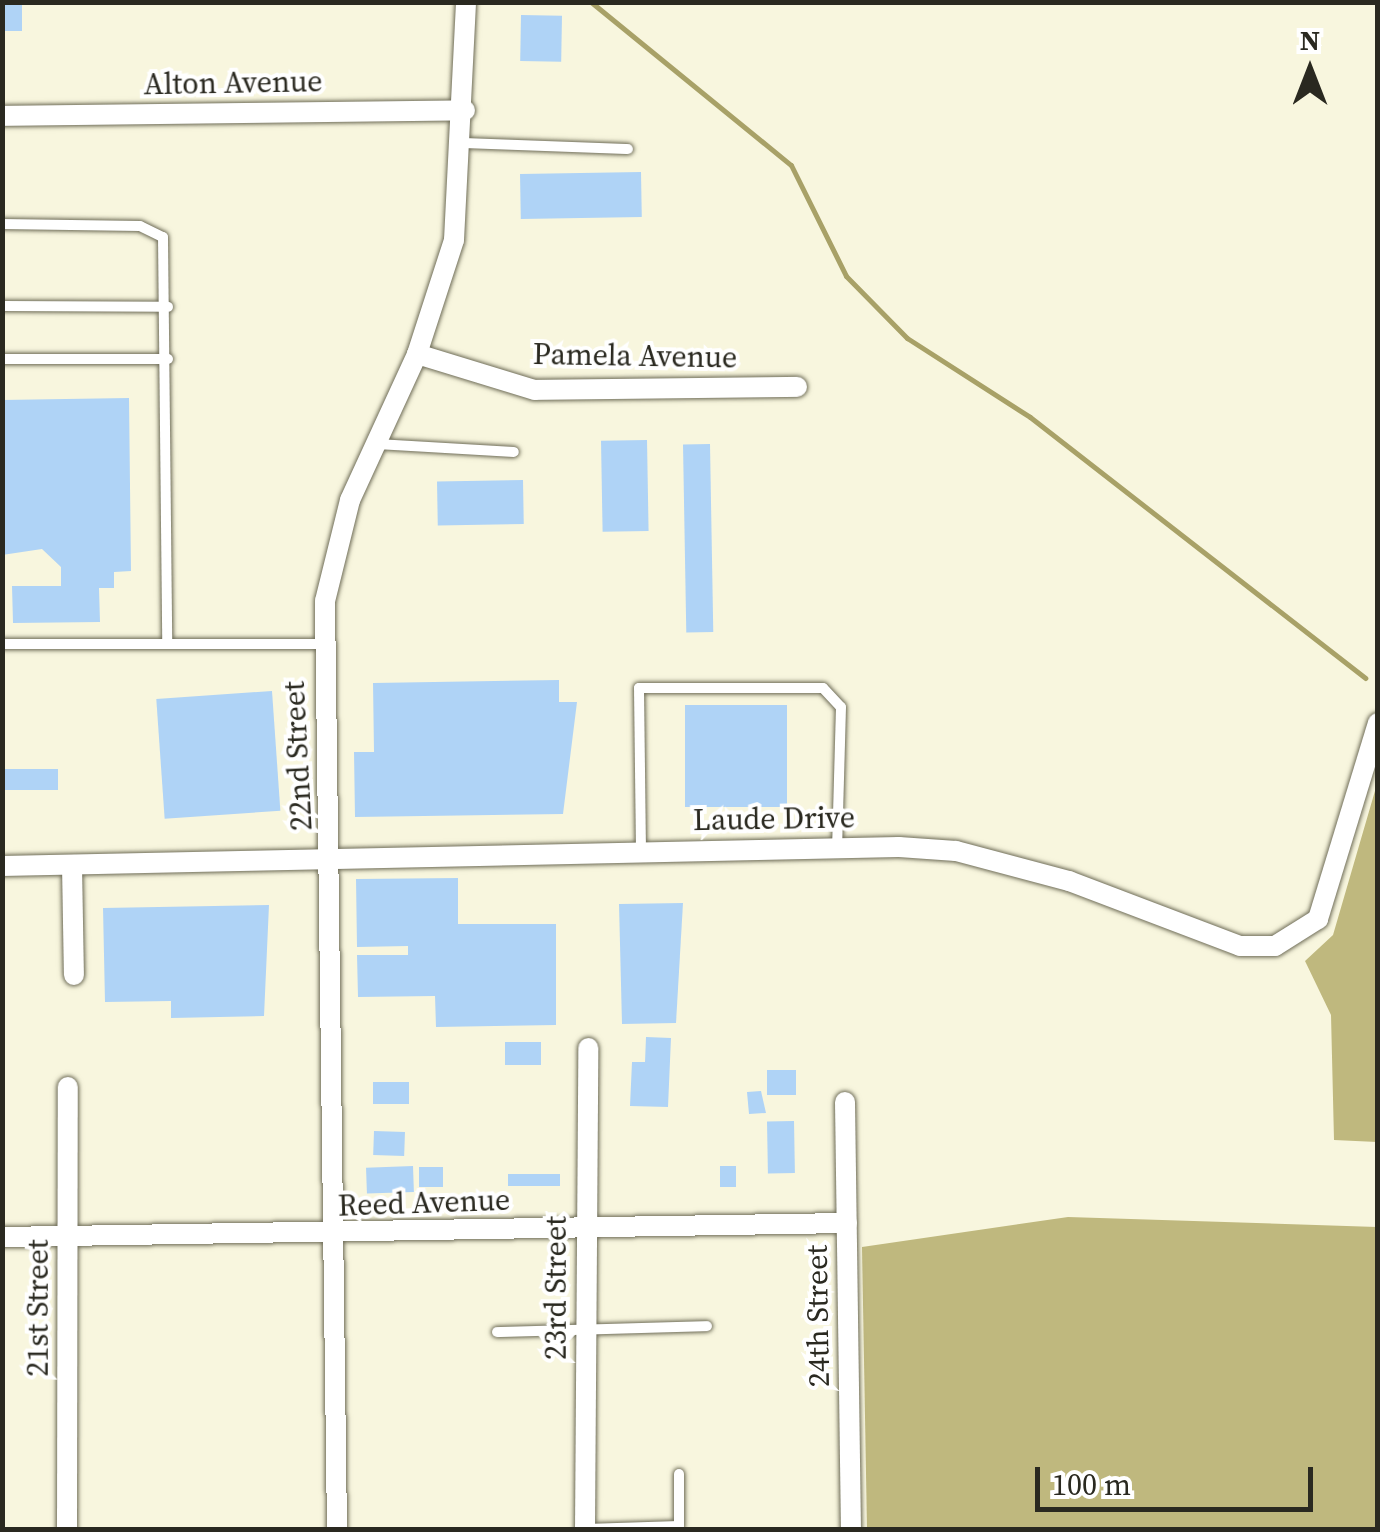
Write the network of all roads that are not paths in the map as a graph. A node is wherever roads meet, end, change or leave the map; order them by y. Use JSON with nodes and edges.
{"nodes":[{"id":1,"x":466,"y":2,"type":"edge"},
{"id":2,"x":465,"y":110,"type":"junction"},
{"id":3,"x":2,"y":116,"type":"edge"},
{"id":4,"x":462,"y":143,"type":"junction"},
{"id":5,"x":628,"y":149,"type":"dead end"},
{"id":6,"x":2,"y":224,"type":"edge"},
{"id":7,"x":2,"y":306,"type":"edge"},
{"id":8,"x":168,"y":307,"type":"junction"},
{"id":9,"x":417,"y":354,"type":"junction"},
{"id":10,"x":168,"y":359,"type":"junction"},
{"id":11,"x":2,"y":360,"type":"edge"},
{"id":12,"x":797,"y":387,"type":"dead end"},
{"id":13,"x":376,"y":444,"type":"junction"},
{"id":14,"x":514,"y":452,"type":"dead end"},
{"id":15,"x":2,"y":644,"type":"edge"},
{"id":16,"x":168,"y":644,"type":"junction"},
{"id":17,"x":324,"y":644,"type":"junction"},
{"id":18,"x":1378,"y":722,"type":"edge"},
{"id":19,"x":838,"y":846,"type":"junction"},
{"id":20,"x":641,"y":852,"type":"junction"},
{"id":21,"x":334,"y":861,"type":"junction"},
{"id":22,"x":72,"y":865,"type":"junction"},
{"id":23,"x":2,"y":866,"type":"edge"},
{"id":24,"x":74,"y":976,"type":"dead end"},
{"id":25,"x":588,"y":1048,"type":"dead end"},
{"id":26,"x":68,"y":1087,"type":"dead end"},
{"id":27,"x":845,"y":1102,"type":"dead end"},
{"id":28,"x":846,"y":1223,"type":"junction"},
{"id":29,"x":586,"y":1228,"type":"junction"},
{"id":30,"x":69,"y":1236,"type":"junction"},
{"id":31,"x":335,"y":1236,"type":"junction"},
{"id":32,"x":2,"y":1237,"type":"edge"},
{"id":33,"x":707,"y":1326,"type":"dead end"},
{"id":34,"x":498,"y":1332,"type":"dead end"},
{"id":35,"x":586,"y":1332,"type":"junction"},
{"id":36,"x":678,"y":1474,"type":"dead end"},
{"id":37,"x":679,"y":1528,"type":"edge"},
{"id":38,"x":585,"y":1529,"type":"edge"},
{"id":39,"x":67,"y":1530,"type":"edge"},
{"id":40,"x":337,"y":1530,"type":"edge"},
{"id":41,"x":851,"y":1530,"type":"edge"}],
"edges":[{"from":1,"to":2,"type":"street","name":"22nd Street"},
{"from":2,"to":3,"type":"street","name":"Alton Avenue"},
{"from":2,"to":4,"type":"street","name":"22nd Street"},
{"from":4,"to":5,"type":"lane"},
{"from":4,"to":9,"type":"street","name":"22nd Street"},
{"from":6,"to":8,"type":"lane"},
{"from":7,"to":8,"type":"lane"},
{"from":8,"to":10,"type":"lane"},
{"from":9,"to":12,"type":"street","name":"Pamela Avenue"},
{"from":9,"to":13,"type":"street","name":"22nd Street"},
{"from":10,"to":11,"type":"lane"},
{"from":10,"to":16,"type":"lane"},
{"from":13,"to":14,"type":"lane"},
{"from":13,"to":17,"type":"street","name":"22nd Street"},
{"from":15,"to":16,"type":"lane"},
{"from":16,"to":17,"type":"lane"},
{"from":17,"to":21,"type":"street","name":"22nd Street"},
{"from":18,"to":19,"type":"street","name":"Laude Drive"},
{"from":19,"to":20,"type":"street","name":"Laude Drive"},
{"from":19,"to":20,"type":"lane"},
{"from":20,"to":21,"type":"street","name":"Laude Drive"},
{"from":21,"to":22,"type":"street","name":"Laude Drive"},
{"from":21,"to":31,"type":"street","name":"22nd Street"},
{"from":22,"to":23,"type":"street","name":"Laude Drive"},
{"from":22,"to":24,"type":"street"},
{"from":25,"to":29,"type":"street","name":"23rd Street"},
{"from":26,"to":30,"type":"street","name":"21st Street"},
{"from":27,"to":28,"type":"street","name":"24th Street"},
{"from":28,"to":29,"type":"street","name":"Reed Avenue"},
{"from":28,"to":41,"type":"street","name":"24th Street"},
{"from":29,"to":31,"type":"street","name":"Reed Avenue"},
{"from":29,"to":35,"type":"street","name":"23rd Street"},
{"from":30,"to":31,"type":"street","name":"Reed Avenue"},
{"from":30,"to":32,"type":"street","name":"Reed Avenue"},
{"from":30,"to":39,"type":"street","name":"21st Street"},
{"from":31,"to":40,"type":"street","name":"22nd Street"},
{"from":33,"to":35,"type":"lane"},
{"from":34,"to":35,"type":"lane"},
{"from":35,"to":38,"type":"street","name":"23rd Street"},
{"from":36,"to":37,"type":"lane"},
{"from":37,"to":38,"type":"lane"}]}
